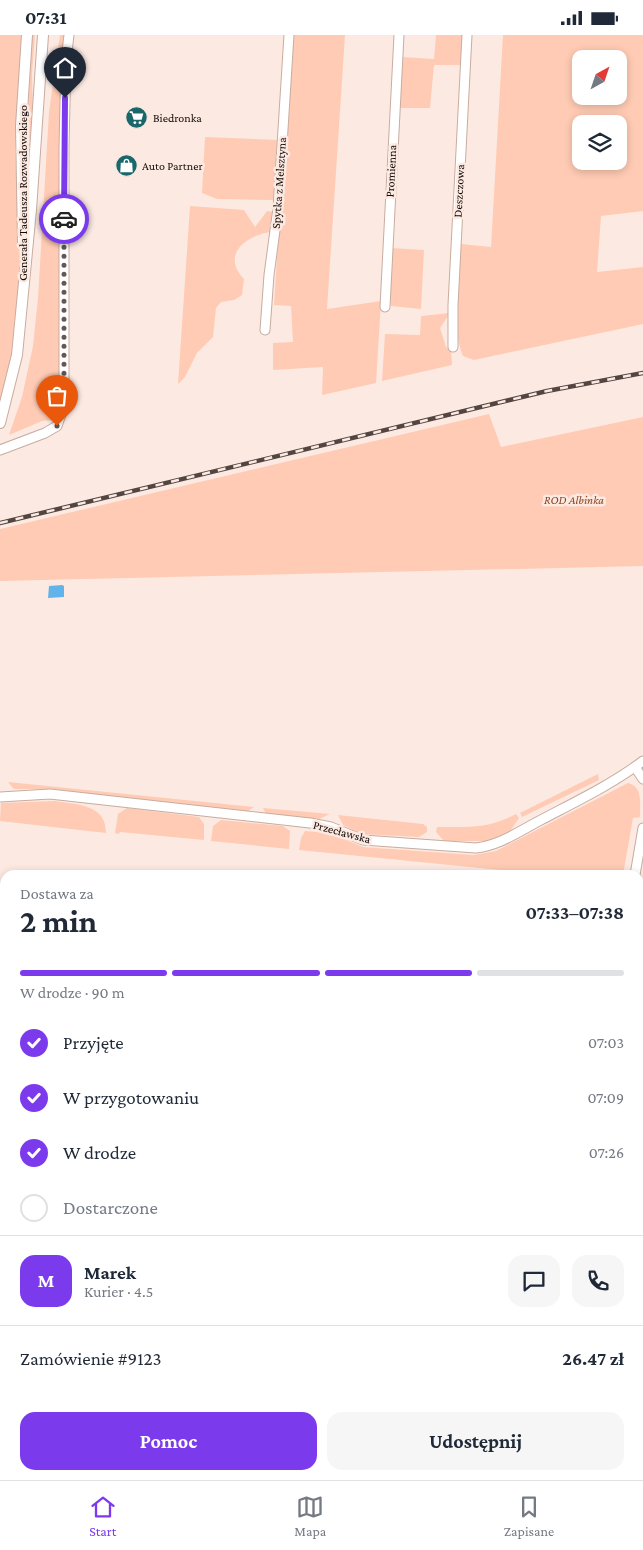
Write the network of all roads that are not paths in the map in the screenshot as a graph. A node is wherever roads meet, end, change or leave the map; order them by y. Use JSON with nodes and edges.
{"nodes":[{"id":1,"x":27,"y":35,"type":"edge"},
{"id":2,"x":43,"y":35,"type":"edge"},
{"id":3,"x":69,"y":35,"type":"edge"},
{"id":4,"x":288,"y":35,"type":"edge"},
{"id":5,"x":399,"y":35,"type":"edge"},
{"id":6,"x":467,"y":35,"type":"edge"},
{"id":7,"x":24,"y":291,"type":"junction"},
{"id":8,"x":385,"y":307,"type":"dead end"},
{"id":9,"x":265,"y":330,"type":"dead end"},
{"id":10,"x":453,"y":347,"type":"dead end"},
{"id":11,"x":0,"y":423,"type":"edge"},
{"id":12,"x":0,"y":450,"type":"edge"},
{"id":13,"x":643,"y":761,"type":"edge"},
{"id":14,"x":635,"y":767,"type":"junction"},
{"id":15,"x":643,"y":779,"type":"edge"},
{"id":16,"x":0,"y":797,"type":"edge"},
{"id":17,"x":643,"y":828,"type":"edge"},
{"id":18,"x":636,"y":870,"type":"edge"}],
"edges":[{"from":1,"to":7,"type":"street","name":"Generała Tadeusza Rozwadowskiego"},
{"from":2,"to":7,"type":"street","name":"Generała Tadeusza Rozwadowskiego"},
{"from":3,"to":12,"type":"street"},
{"from":4,"to":9,"type":"street","name":"Spytka z Melsztyna"},
{"from":5,"to":8,"type":"street","name":"Promienna"},
{"from":6,"to":10,"type":"street","name":"Deszczowa"},
{"from":7,"to":11,"type":"street","name":"Generała Tadeusza Rozwadowskiego"},
{"from":13,"to":14,"type":"street","name":"Przecławska"},
{"from":14,"to":15,"type":"street"},
{"from":14,"to":16,"type":"street","name":"Przecławska"},
{"from":17,"to":18,"type":"street"}]}
